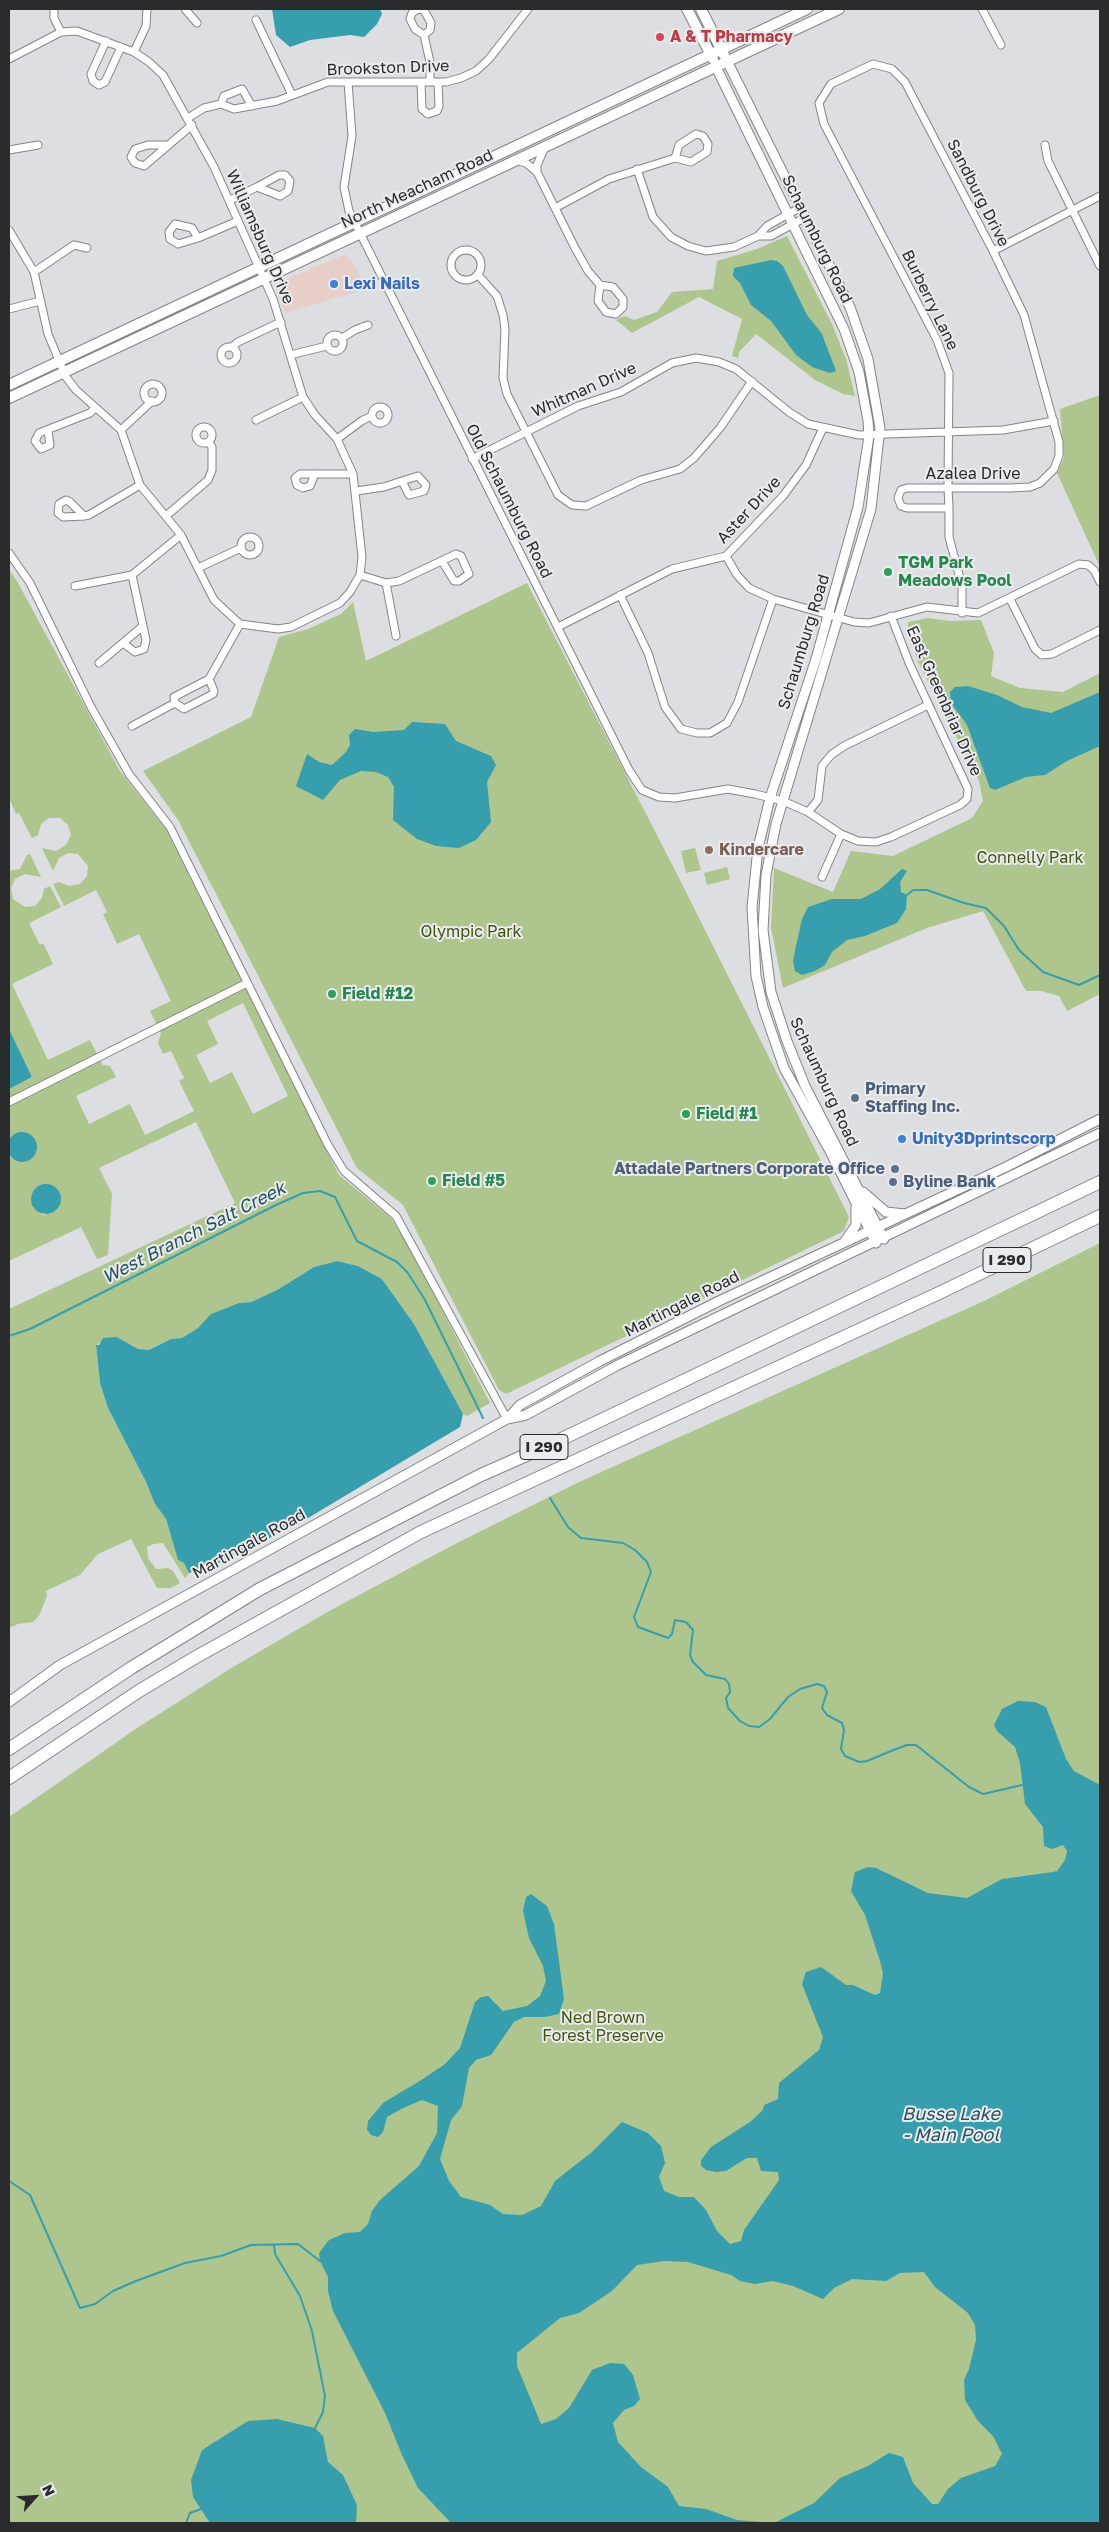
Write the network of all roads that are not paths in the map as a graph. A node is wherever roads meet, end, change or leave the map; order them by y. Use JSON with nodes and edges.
{"nodes":[{"id":1,"x":54,"y":9,"type":"edge"},
{"id":2,"x":147,"y":9,"type":"edge"},
{"id":3,"x":185,"y":9,"type":"edge"},
{"id":4,"x":528,"y":9,"type":"edge"},
{"id":5,"x":687,"y":9,"type":"edge"},
{"id":6,"x":701,"y":9,"type":"edge"},
{"id":7,"x":807,"y":9,"type":"edge"},
{"id":8,"x":839,"y":9,"type":"edge"},
{"id":9,"x":982,"y":9,"type":"edge"},
{"id":10,"x":256,"y":20,"type":"dead end"},
{"id":11,"x":197,"y":23,"type":"dead end"},
{"id":12,"x":61,"y":32,"type":"junction"},
{"id":13,"x":424,"y":35,"type":"dead end"},
{"id":14,"x":106,"y":41,"type":"junction"},
{"id":15,"x":1001,"y":45,"type":"dead end"},
{"id":16,"x":121,"y":47,"type":"junction"},
{"id":17,"x":721,"y":49,"type":"junction"},
{"id":18,"x":134,"y":52,"type":"junction"},
{"id":19,"x":710,"y":54,"type":"junction"},
{"id":20,"x":9,"y":58,"type":"edge"},
{"id":21,"x":727,"y":62,"type":"junction"},
{"id":22,"x":716,"y":67,"type":"junction"},
{"id":23,"x":348,"y":82,"type":"junction"},
{"id":24,"x":421,"y":82,"type":"junction"},
{"id":25,"x":434,"y":82,"type":"junction"},
{"id":26,"x":292,"y":95,"type":"junction"},
{"id":27,"x":819,"y":103,"type":"joint"},
{"id":28,"x":222,"y":104,"type":"junction"},
{"id":29,"x":252,"y":106,"type":"junction"},
{"id":30,"x":188,"y":118,"type":"junction"},
{"id":31,"x":192,"y":126,"type":"junction"},
{"id":32,"x":38,"y":145,"type":"dead end"},
{"id":33,"x":166,"y":145,"type":"junction"},
{"id":34,"x":1045,"y":145,"type":"dead end"},
{"id":35,"x":545,"y":146,"type":"junction"},
{"id":36,"x":9,"y":150,"type":"edge"},
{"id":37,"x":675,"y":158,"type":"junction"},
{"id":38,"x":515,"y":160,"type":"junction"},
{"id":39,"x":637,"y":169,"type":"junction"},
{"id":40,"x":537,"y":172,"type":"junction"},
{"id":41,"x":257,"y":187,"type":"dead end"},
{"id":42,"x":1100,"y":196,"type":"edge"},
{"id":43,"x":230,"y":200,"type":"junction"},
{"id":44,"x":801,"y":207,"type":"junction"},
{"id":45,"x":554,"y":208,"type":"junction"},
{"id":46,"x":1071,"y":210,"type":"junction"},
{"id":47,"x":788,"y":215,"type":"junction"},
{"id":48,"x":806,"y":217,"type":"junction"},
{"id":49,"x":238,"y":221,"type":"junction"},
{"id":50,"x":355,"y":222,"type":"junction"},
{"id":51,"x":792,"y":224,"type":"junction"},
{"id":52,"x":9,"y":230,"type":"edge"},
{"id":53,"x":360,"y":233,"type":"junction"},
{"id":54,"x":758,"y":236,"type":"junction"},
{"id":55,"x":198,"y":238,"type":"dead end"},
{"id":56,"x":87,"y":248,"type":"dead end"},
{"id":57,"x":993,"y":251,"type":"junction"},
{"id":58,"x":1100,"y":266,"type":"edge"},
{"id":59,"x":258,"y":267,"type":"junction"},
{"id":60,"x":34,"y":272,"type":"junction"},
{"id":61,"x":478,"y":275,"type":"junction"},
{"id":62,"x":263,"y":278,"type":"junction"},
{"id":63,"x":600,"y":285,"type":"junction"},
{"id":64,"x":40,"y":301,"type":"junction"},
{"id":65,"x":9,"y":309,"type":"edge"},
{"id":66,"x":281,"y":322,"type":"junction"},
{"id":67,"x":368,"y":325,"type":"dead end"},
{"id":68,"x":342,"y":338,"type":"junction"},
{"id":69,"x":327,"y":346,"type":"junction"},
{"id":70,"x":232,"y":347,"type":"dead end"},
{"id":71,"x":290,"y":355,"type":"junction"},
{"id":72,"x":58,"y":361,"type":"junction"},
{"id":73,"x":63,"y":371,"type":"junction"},
{"id":74,"x":752,"y":382,"type":"junction"},
{"id":75,"x":9,"y":385,"type":"edge"},
{"id":76,"x":303,"y":397,"type":"junction"},
{"id":77,"x":9,"y":398,"type":"edge"},
{"id":78,"x":152,"y":401,"type":"dead end"},
{"id":79,"x":95,"y":408,"type":"junction"},
{"id":80,"x":372,"y":416,"type":"dead end"},
{"id":81,"x":256,"y":420,"type":"dead end"},
{"id":82,"x":1054,"y":421,"type":"junction"},
{"id":83,"x":822,"y":428,"type":"junction"},
{"id":84,"x":121,"y":430,"type":"junction"},
{"id":85,"x":48,"y":431,"type":"dead end"},
{"id":86,"x":527,"y":431,"type":"junction"},
{"id":87,"x":949,"y":432,"type":"junction"},
{"id":88,"x":869,"y":436,"type":"junction"},
{"id":89,"x":879,"y":436,"type":"junction"},
{"id":90,"x":337,"y":439,"type":"junction"},
{"id":91,"x":209,"y":442,"type":"dead end"},
{"id":92,"x":472,"y":459,"type":"junction"},
{"id":93,"x":316,"y":474,"type":"dead end"},
{"id":94,"x":353,"y":474,"type":"junction"},
{"id":95,"x":402,"y":481,"type":"dead end"},
{"id":96,"x":140,"y":485,"type":"junction"},
{"id":97,"x":948,"y":488,"type":"junction"},
{"id":98,"x":356,"y":491,"type":"junction"},
{"id":99,"x":949,"y":508,"type":"junction"},
{"id":100,"x":84,"y":516,"type":"dead end"},
{"id":101,"x":166,"y":516,"type":"junction"},
{"id":102,"x":181,"y":535,"type":"junction"},
{"id":103,"x":241,"y":548,"type":"dead end"},
{"id":104,"x":9,"y":553,"type":"edge"},
{"id":105,"x":726,"y":556,"type":"junction"},
{"id":106,"x":442,"y":561,"type":"dead end"},
{"id":107,"x":198,"y":568,"type":"junction"},
{"id":108,"x":132,"y":575,"type":"junction"},
{"id":109,"x":360,"y":575,"type":"junction"},
{"id":110,"x":386,"y":582,"type":"junction"},
{"id":111,"x":1100,"y":582,"type":"edge"},
{"id":112,"x":75,"y":586,"type":"dead end"},
{"id":113,"x":620,"y":595,"type":"junction"},
{"id":114,"x":773,"y":599,"type":"junction"},
{"id":115,"x":1010,"y":599,"type":"junction"},
{"id":116,"x":962,"y":613,"type":"junction"},
{"id":117,"x":828,"y":614,"type":"junction"},
{"id":118,"x":891,"y":616,"type":"junction"},
{"id":119,"x":839,"y":618,"type":"junction"},
{"id":120,"x":240,"y":624,"type":"junction"},
{"id":121,"x":143,"y":626,"type":"junction"},
{"id":122,"x":558,"y":627,"type":"junction"},
{"id":123,"x":1100,"y":630,"type":"edge"},
{"id":124,"x":396,"y":636,"type":"dead end"},
{"id":125,"x":123,"y":643,"type":"junction"},
{"id":126,"x":99,"y":663,"type":"dead end"},
{"id":127,"x":209,"y":679,"type":"junction"},
{"id":128,"x":175,"y":703,"type":"junction"},
{"id":129,"x":928,"y":705,"type":"junction"},
{"id":130,"x":132,"y":726,"type":"dead end"},
{"id":131,"x":770,"y":798,"type":"junction"},
{"id":132,"x":783,"y":801,"type":"junction"},
{"id":133,"x":808,"y":812,"type":"junction"},
{"id":134,"x":841,"y":834,"type":"junction"},
{"id":135,"x":822,"y":877,"type":"dead end"},
{"id":136,"x":247,"y":983,"type":"junction"},
{"id":137,"x":9,"y":1102,"type":"edge"},
{"id":138,"x":1100,"y":1119,"type":"edge"},
{"id":139,"x":1100,"y":1133,"type":"edge"},
{"id":140,"x":1100,"y":1182,"type":"edge"},
{"id":141,"x":857,"y":1187,"type":"junction"},
{"id":142,"x":856,"y":1202,"type":"junction"},
{"id":143,"x":905,"y":1214,"type":"junction"},
{"id":144,"x":1100,"y":1216,"type":"edge"},
{"id":145,"x":874,"y":1229,"type":"junction"},
{"id":146,"x":880,"y":1241,"type":"junction"},
{"id":147,"x":845,"y":1242,"type":"junction"},
{"id":148,"x":507,"y":1419,"type":"junction"},
{"id":149,"x":9,"y":1702,"type":"edge"},
{"id":150,"x":9,"y":1749,"type":"edge"},
{"id":151,"x":9,"y":1778,"type":"edge"}],
"edges":[{"from":1,"to":12,"type":"street"},
{"from":2,"to":18,"type":"street"},
{"from":3,"to":11,"type":"street"},
{"from":4,"to":25,"type":"street","name":"Brookston Drive"},
{"from":5,"to":19,"type":"main road","name":"Schaumburg Road"},
{"from":6,"to":17,"type":"main road","name":"Schaumburg Road"},
{"from":7,"to":17,"type":"main road","name":"North Meacham Road"},
{"from":8,"to":21,"type":"main road","name":"North Meacham Road"},
{"from":9,"to":15,"type":"street"},
{"from":10,"to":26,"type":"street"},
{"from":12,"to":14,"type":"street","name":"Williamsburg Drive"},
{"from":12,"to":20,"type":"street"},
{"from":13,"to":25,"type":"street"},
{"from":14,"to":16,"type":"street","name":"Williamsburg Drive"},
{"from":14,"to":16,"type":"street"},
{"from":16,"to":18,"type":"street","name":"Williamsburg Drive"},
{"from":17,"to":19,"type":"main road","name":"North Meacham Road"},
{"from":17,"to":21,"type":"main road","name":"Schaumburg Road"},
{"from":18,"to":30,"type":"street","name":"Williamsburg Drive"},
{"from":19,"to":22,"type":"main road","name":"Schaumburg Road"},
{"from":19,"to":50,"type":"main road","name":"North Meacham Road"},
{"from":21,"to":22,"type":"main road","name":"North Meacham Road"},
{"from":21,"to":44,"type":"street","name":"Schaumburg Road"},
{"from":22,"to":35,"type":"main road","name":"North Meacham Road"},
{"from":22,"to":47,"type":"street","name":"Schaumburg Road"},
{"from":23,"to":24,"type":"street","name":"Brookston Drive"},
{"from":23,"to":26,"type":"street","name":"Brookston Drive"},
{"from":23,"to":50,"type":"street","name":"Old Schaumburg Road"},
{"from":24,"to":25,"type":"street","name":"Brookston Drive"},
{"from":24,"to":25,"type":"street"},
{"from":26,"to":29,"type":"street","name":"Brookston Drive"},
{"from":27,"to":57,"type":"street","name":"Sandburg Drive"},
{"from":27,"to":87,"type":"street","name":"Burberry Lane"},
{"from":28,"to":29,"type":"street","name":"Brookston Drive"},
{"from":28,"to":29,"type":"street"},
{"from":28,"to":30,"type":"street"},
{"from":30,"to":31,"type":"street","name":"Williamsburg Drive"},
{"from":31,"to":33,"type":"street"},
{"from":31,"to":43,"type":"street","name":"Williamsburg Drive"},
{"from":32,"to":36,"type":"street"},
{"from":33,"to":33,"type":"street"},
{"from":34,"to":46,"type":"street"},
{"from":35,"to":38,"type":"main road","name":"North Meacham Road"},
{"from":35,"to":40,"type":"street"},
{"from":37,"to":37,"type":"street"},
{"from":37,"to":39,"type":"street"},
{"from":38,"to":40,"type":"street"},
{"from":38,"to":53,"type":"main road","name":"North Meacham Road"},
{"from":39,"to":45,"type":"street"},
{"from":39,"to":54,"type":"street"},
{"from":40,"to":45,"type":"street"},
{"from":41,"to":43,"type":"street"},
{"from":42,"to":46,"type":"street"},
{"from":43,"to":49,"type":"street","name":"Williamsburg Drive"},
{"from":44,"to":47,"type":"street"},
{"from":44,"to":48,"type":"street","name":"Schaumburg Road"},
{"from":45,"to":63,"type":"street"},
{"from":46,"to":57,"type":"street"},
{"from":46,"to":58,"type":"street"},
{"from":47,"to":51,"type":"street","name":"Schaumburg Road"},
{"from":47,"to":54,"type":"street"},
{"from":48,"to":51,"type":"street"},
{"from":48,"to":89,"type":"street","name":"Schaumburg Road"},
{"from":49,"to":55,"type":"street"},
{"from":49,"to":59,"type":"street","name":"Williamsburg Drive"},
{"from":50,"to":53,"type":"street","name":"Old Schaumburg Road"},
{"from":50,"to":59,"type":"main road","name":"North Meacham Road"},
{"from":51,"to":54,"type":"street"},
{"from":51,"to":88,"type":"street","name":"Schaumburg Road"},
{"from":52,"to":60,"type":"street"},
{"from":53,"to":62,"type":"main road","name":"North Meacham Road"},
{"from":53,"to":92,"type":"street","name":"Old Schaumburg Road"},
{"from":56,"to":60,"type":"street"},
{"from":57,"to":82,"type":"street","name":"Sandburg Drive"},
{"from":59,"to":62,"type":"street","name":"Williamsburg Drive"},
{"from":59,"to":72,"type":"main road","name":"North Meacham Road"},
{"from":60,"to":64,"type":"street"},
{"from":61,"to":61,"type":"street"},
{"from":61,"to":86,"type":"street"},
{"from":62,"to":66,"type":"street","name":"Williamsburg Drive"},
{"from":62,"to":73,"type":"main road","name":"North Meacham Road"},
{"from":63,"to":63,"type":"street"},
{"from":64,"to":65,"type":"street"},
{"from":64,"to":72,"type":"street"},
{"from":66,"to":70,"type":"street"},
{"from":66,"to":71,"type":"street","name":"Williamsburg Drive"},
{"from":67,"to":68,"type":"street"},
{"from":68,"to":69,"type":"street"},
{"from":68,"to":69,"type":"street"},
{"from":69,"to":71,"type":"street"},
{"from":71,"to":76,"type":"street","name":"Williamsburg Drive"},
{"from":72,"to":73,"type":"street"},
{"from":72,"to":75,"type":"main road","name":"North Meacham Road"},
{"from":73,"to":77,"type":"main road","name":"North Meacham Road"},
{"from":73,"to":79,"type":"street"},
{"from":74,"to":83,"type":"street","name":"Whitman Drive"},
{"from":74,"to":86,"type":"street","name":"Whitman Drive"},
{"from":74,"to":86,"type":"street"},
{"from":76,"to":81,"type":"street"},
{"from":76,"to":90,"type":"street","name":"Williamsburg Drive"},
{"from":78,"to":84,"type":"street"},
{"from":79,"to":84,"type":"street"},
{"from":79,"to":85,"type":"street"},
{"from":80,"to":90,"type":"street"},
{"from":82,"to":87,"type":"street","name":"Whitman Drive"},
{"from":82,"to":97,"type":"street","name":"Azalea Drive"},
{"from":83,"to":88,"type":"street","name":"Whitman Drive"},
{"from":83,"to":105,"type":"street","name":"Aster Drive"},
{"from":84,"to":96,"type":"street"},
{"from":86,"to":92,"type":"street","name":"Whitman Drive"},
{"from":87,"to":89,"type":"street","name":"Whitman Drive"},
{"from":87,"to":97,"type":"street","name":"Burberry Lane"},
{"from":88,"to":89,"type":"street","name":"Whitman Drive"},
{"from":88,"to":117,"type":"street","name":"Schaumburg Road"},
{"from":89,"to":119,"type":"street","name":"Schaumburg Road"},
{"from":90,"to":94,"type":"street","name":"Williamsburg Drive"},
{"from":91,"to":101,"type":"street"},
{"from":92,"to":122,"type":"street","name":"Old Schaumburg Road"},
{"from":93,"to":94,"type":"street"},
{"from":94,"to":98,"type":"street","name":"Williamsburg Drive"},
{"from":95,"to":98,"type":"street"},
{"from":96,"to":100,"type":"street"},
{"from":96,"to":101,"type":"street"},
{"from":97,"to":99,"type":"street","name":"Burberry Lane"},
{"from":97,"to":99,"type":"street","name":"Azalea Drive"},
{"from":98,"to":109,"type":"street","name":"Williamsburg Drive"},
{"from":99,"to":116,"type":"street","name":"Burberry Lane"},
{"from":101,"to":102,"type":"street"},
{"from":102,"to":107,"type":"street"},
{"from":102,"to":108,"type":"street"},
{"from":103,"to":107,"type":"street"},
{"from":104,"to":136,"type":"street"},
{"from":105,"to":113,"type":"street","name":"Aster Drive"},
{"from":105,"to":114,"type":"street"},
{"from":106,"to":110,"type":"street"},
{"from":107,"to":120,"type":"street"},
{"from":108,"to":112,"type":"street"},
{"from":108,"to":121,"type":"street"},
{"from":109,"to":110,"type":"street"},
{"from":109,"to":120,"type":"street"},
{"from":110,"to":124,"type":"street"},
{"from":111,"to":115,"type":"street"},
{"from":113,"to":114,"type":"street"},
{"from":113,"to":122,"type":"street","name":"Aster Drive"},
{"from":114,"to":117,"type":"street"},
{"from":115,"to":116,"type":"street"},
{"from":115,"to":123,"type":"street"},
{"from":116,"to":118,"type":"street"},
{"from":117,"to":119,"type":"street"},
{"from":117,"to":131,"type":"street","name":"Schaumburg Road"},
{"from":118,"to":119,"type":"street"},
{"from":118,"to":129,"type":"street","name":"East Greenbriar Drive"},
{"from":119,"to":132,"type":"street","name":"Schaumburg Road"},
{"from":120,"to":127,"type":"street"},
{"from":121,"to":125,"type":"street"},
{"from":121,"to":125,"type":"street"},
{"from":122,"to":131,"type":"street","name":"Old Schaumburg Road"},
{"from":125,"to":126,"type":"street"},
{"from":127,"to":128,"type":"street"},
{"from":127,"to":128,"type":"street"},
{"from":128,"to":130,"type":"street"},
{"from":129,"to":133,"type":"street"},
{"from":129,"to":134,"type":"street","name":"East Greenbriar Drive"},
{"from":131,"to":132,"type":"street"},
{"from":131,"to":142,"type":"street","name":"Schaumburg Road"},
{"from":132,"to":133,"type":"street"},
{"from":132,"to":141,"type":"street","name":"Schaumburg Road"},
{"from":133,"to":134,"type":"street"},
{"from":134,"to":135,"type":"street"},
{"from":136,"to":137,"type":"street"},
{"from":136,"to":148,"type":"street"},
{"from":138,"to":143,"type":"street","name":"Martingale Road"},
{"from":139,"to":146,"type":"street","name":"Martingale Road"},
{"from":140,"to":150,"type":"highway","number":"I 290"},
{"from":141,"to":143,"type":"street"},
{"from":141,"to":145,"type":"street","name":"Schaumburg Road"},
{"from":142,"to":145,"type":"street","name":"Schaumburg Road"},
{"from":142,"to":147,"type":"street"},
{"from":143,"to":145,"type":"street","name":"Martingale Road"},
{"from":144,"to":151,"type":"highway","number":"I 290"},
{"from":145,"to":146,"type":"street","name":"Schaumburg Road"},
{"from":145,"to":147,"type":"street","name":"Martingale Road"},
{"from":146,"to":148,"type":"street","name":"Martingale Road"},
{"from":147,"to":148,"type":"street","name":"Martingale Road"},
{"from":148,"to":149,"type":"street","name":"Martingale Road"}]}
